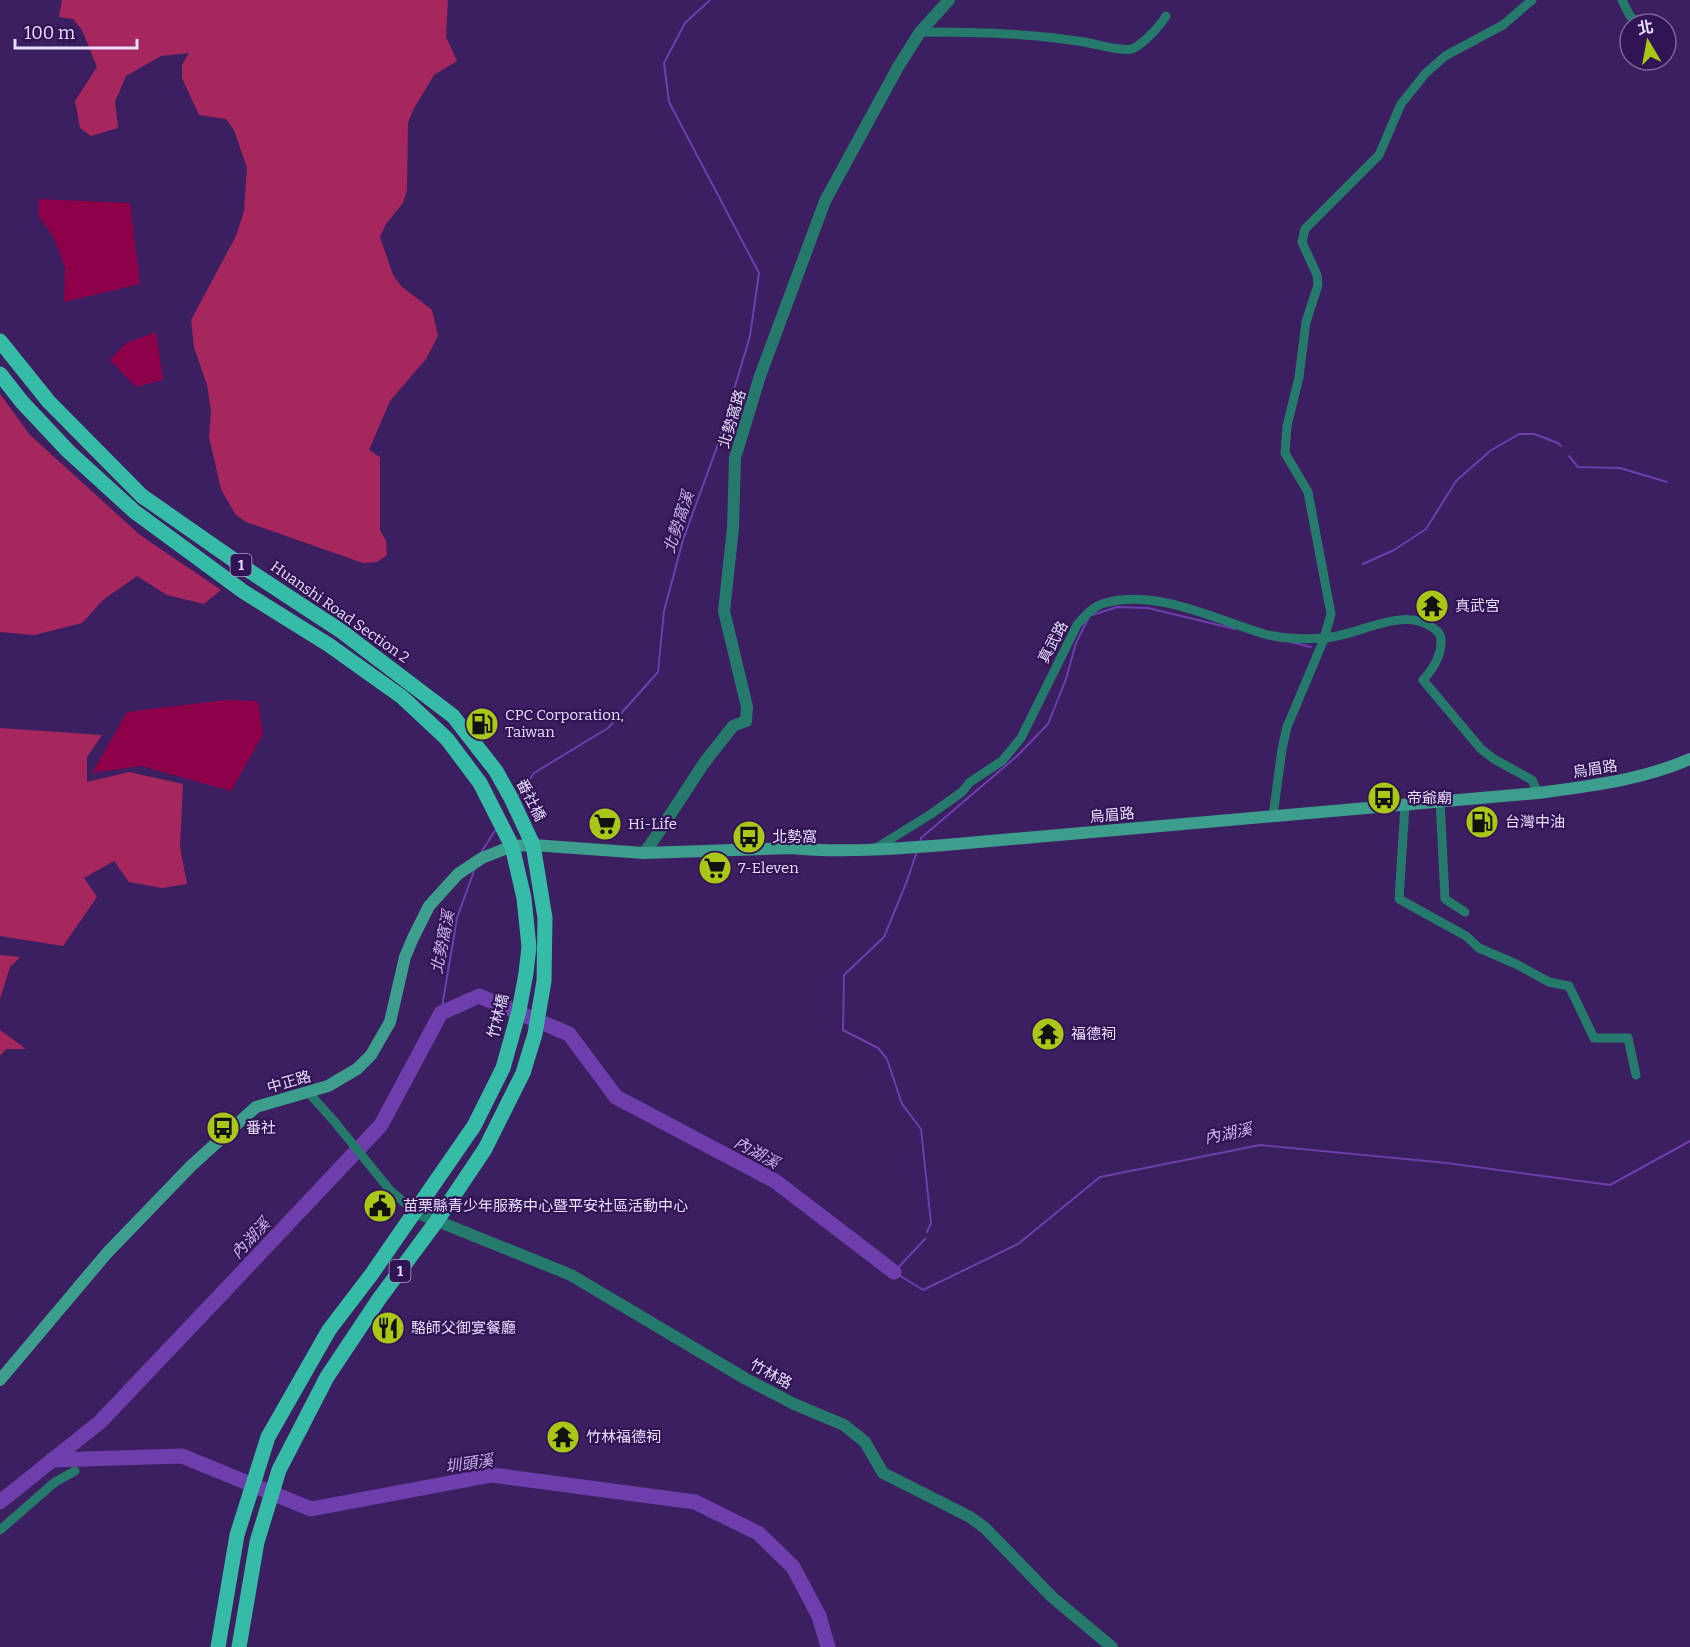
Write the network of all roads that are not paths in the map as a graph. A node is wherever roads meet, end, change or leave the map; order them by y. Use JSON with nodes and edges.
{"nodes":[{"id":1,"x":949,"y":0,"type":"edge"},
{"id":2,"x":1532,"y":0,"type":"edge"},
{"id":3,"x":1166,"y":16,"type":"dead end"},
{"id":4,"x":920,"y":32,"type":"junction"},
{"id":5,"x":0,"y":341,"type":"edge"},
{"id":6,"x":0,"y":374,"type":"edge"},
{"id":7,"x":1324,"y":639,"type":"junction"},
{"id":8,"x":1690,"y":759,"type":"edge"},
{"id":9,"x":496,"y":771,"type":"joint"},
{"id":10,"x":1538,"y":793,"type":"junction"},
{"id":11,"x":1440,"y":801,"type":"junction"},
{"id":12,"x":1405,"y":805,"type":"junction"},
{"id":13,"x":1273,"y":816,"type":"junction"},
{"id":14,"x":533,"y":845,"type":"junction"},
{"id":15,"x":512,"y":846,"type":"junction"},
{"id":16,"x":874,"y":850,"type":"junction"},
{"id":17,"x":644,"y":853,"type":"junction"},
{"id":18,"x":1465,"y":912,"type":"dead end"},
{"id":19,"x":1636,"y":1075,"type":"dead end"},
{"id":20,"x":308,"y":1092,"type":"junction"},
{"id":21,"x":415,"y":1212,"type":"junction"},
{"id":22,"x":436,"y":1222,"type":"junction"},
{"id":23,"x":0,"y":1380,"type":"edge"},
{"id":24,"x":75,"y":1471,"type":"dead end"},
{"id":25,"x":0,"y":1530,"type":"edge"},
{"id":26,"x":218,"y":1647,"type":"edge"},
{"id":27,"x":239,"y":1647,"type":"edge"},
{"id":28,"x":1112,"y":1647,"type":"edge"}],
"edges":[{"from":1,"to":4,"type":"street","name":"北勢窩路"},
{"from":2,"to":7,"type":"street"},
{"from":3,"to":4,"type":"street"},
{"from":4,"to":17,"type":"street","name":"北勢窩路"},
{"from":5,"to":9,"type":"main road","name":"Huanshi Road Section 2","number":"1"},
{"from":6,"to":15,"type":"main road","number":"1"},
{"from":7,"to":10,"type":"street","name":"真武路"},
{"from":7,"to":13,"type":"street"},
{"from":7,"to":16,"type":"street","name":"真武路"},
{"from":8,"to":10,"type":"main road","name":"烏眉路"},
{"from":9,"to":14,"type":"main road","name":"番社橋","number":"1"},
{"from":10,"to":11,"type":"main road","name":"烏眉路"},
{"from":11,"to":12,"type":"main road","name":"烏眉路"},
{"from":11,"to":18,"type":"street"},
{"from":12,"to":13,"type":"main road","name":"烏眉路"},
{"from":12,"to":19,"type":"street"},
{"from":13,"to":16,"type":"main road","name":"烏眉路"},
{"from":14,"to":15,"type":"main road","name":"中正路"},
{"from":14,"to":17,"type":"main road","name":"烏眉路"},
{"from":14,"to":22,"type":"main road","number":"1"},
{"from":15,"to":20,"type":"main road","name":"中正路"},
{"from":15,"to":21,"type":"main road","name":"竹林橋","number":"1"},
{"from":16,"to":17,"type":"main road","name":"烏眉路"},
{"from":20,"to":21,"type":"street","name":"竹林路"},
{"from":20,"to":23,"type":"main road","name":"中正路"},
{"from":21,"to":22,"type":"street","name":"竹林路"},
{"from":21,"to":26,"type":"main road","number":"1"},
{"from":22,"to":27,"type":"main road","number":"1"},
{"from":22,"to":28,"type":"street","name":"竹林路"},
{"from":24,"to":25,"type":"street"}]}
